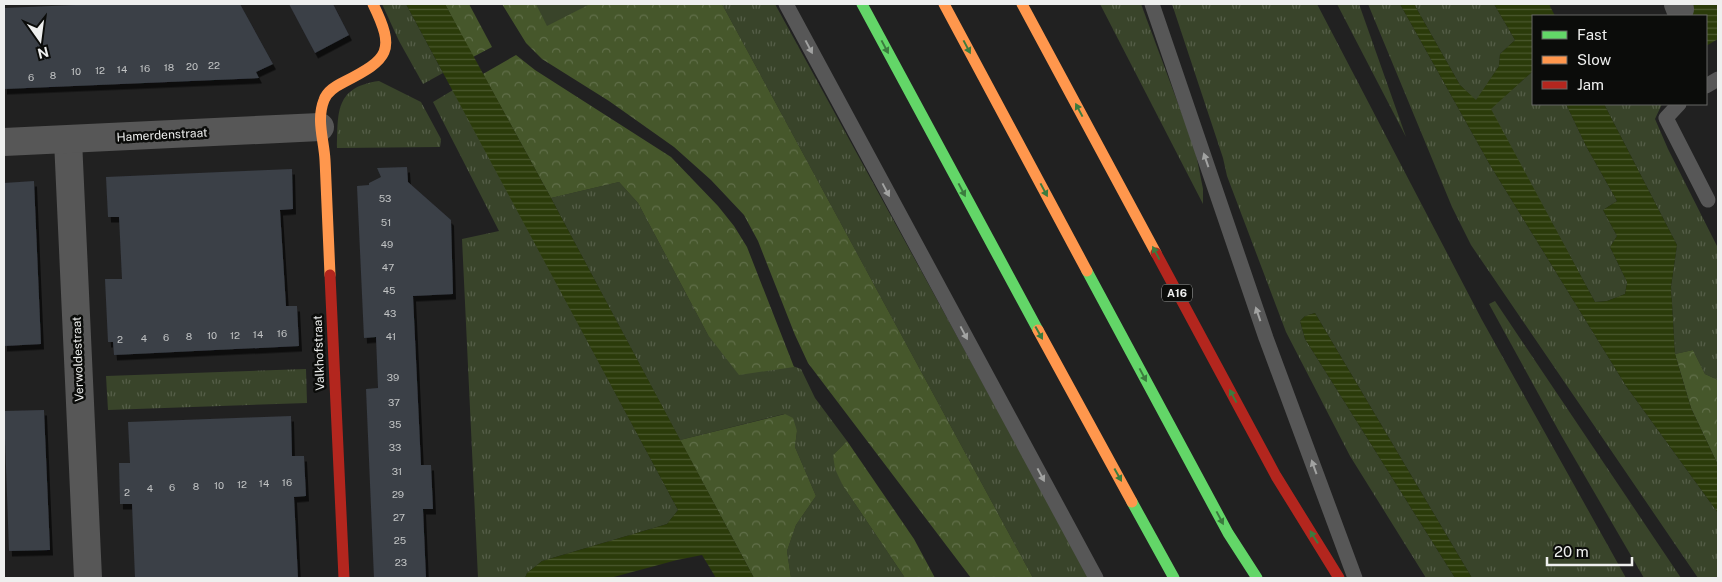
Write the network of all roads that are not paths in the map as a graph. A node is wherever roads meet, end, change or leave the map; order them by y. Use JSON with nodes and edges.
{"nodes":[{"id":1,"x":373,"y":4,"type":"edge"},
{"id":2,"x":786,"y":4,"type":"edge"},
{"id":3,"x":862,"y":4,"type":"edge"},
{"id":4,"x":944,"y":4,"type":"edge"},
{"id":5,"x":1022,"y":4,"type":"edge"},
{"id":6,"x":1152,"y":4,"type":"edge"},
{"id":7,"x":1718,"y":79,"type":"edge"},
{"id":8,"x":1707,"y":85,"type":"edge"},
{"id":9,"x":1678,"y":105,"type":"edge"},
{"id":10,"x":320,"y":127,"type":"junction"},
{"id":11,"x":68,"y":140,"type":"junction"},
{"id":12,"x":4,"y":142,"type":"edge"},
{"id":13,"x":1708,"y":200,"type":"dead end"},
{"id":14,"x":88,"y":578,"type":"edge"},
{"id":15,"x":344,"y":578,"type":"edge"},
{"id":16,"x":1096,"y":578,"type":"edge"},
{"id":17,"x":1174,"y":578,"type":"edge"},
{"id":18,"x":1257,"y":578,"type":"edge"},
{"id":19,"x":1340,"y":578,"type":"edge"},
{"id":20,"x":1355,"y":578,"type":"edge"}],
"edges":[{"from":1,"to":10,"type":"main road","name":"Valkhofstraat"},
{"from":2,"to":16,"type":"lane","one_way":true},
{"from":3,"to":17,"type":"main road","one_way":true},
{"from":4,"to":18,"type":"main road","one_way":true},
{"from":19,"to":5,"type":"main road","number":"A16","one_way":true},
{"from":20,"to":6,"type":"lane","one_way":true},
{"from":7,"to":8,"type":"lane"},
{"from":9,"to":13,"type":"lane"},
{"from":10,"to":11,"type":"street","name":"Hamerdenstraat"},
{"from":10,"to":15,"type":"main road","name":"Valkhofstraat"},
{"from":11,"to":12,"type":"street","name":"Hamerdenstraat"},
{"from":11,"to":14,"type":"street","name":"Verwoldestraat"}]}
